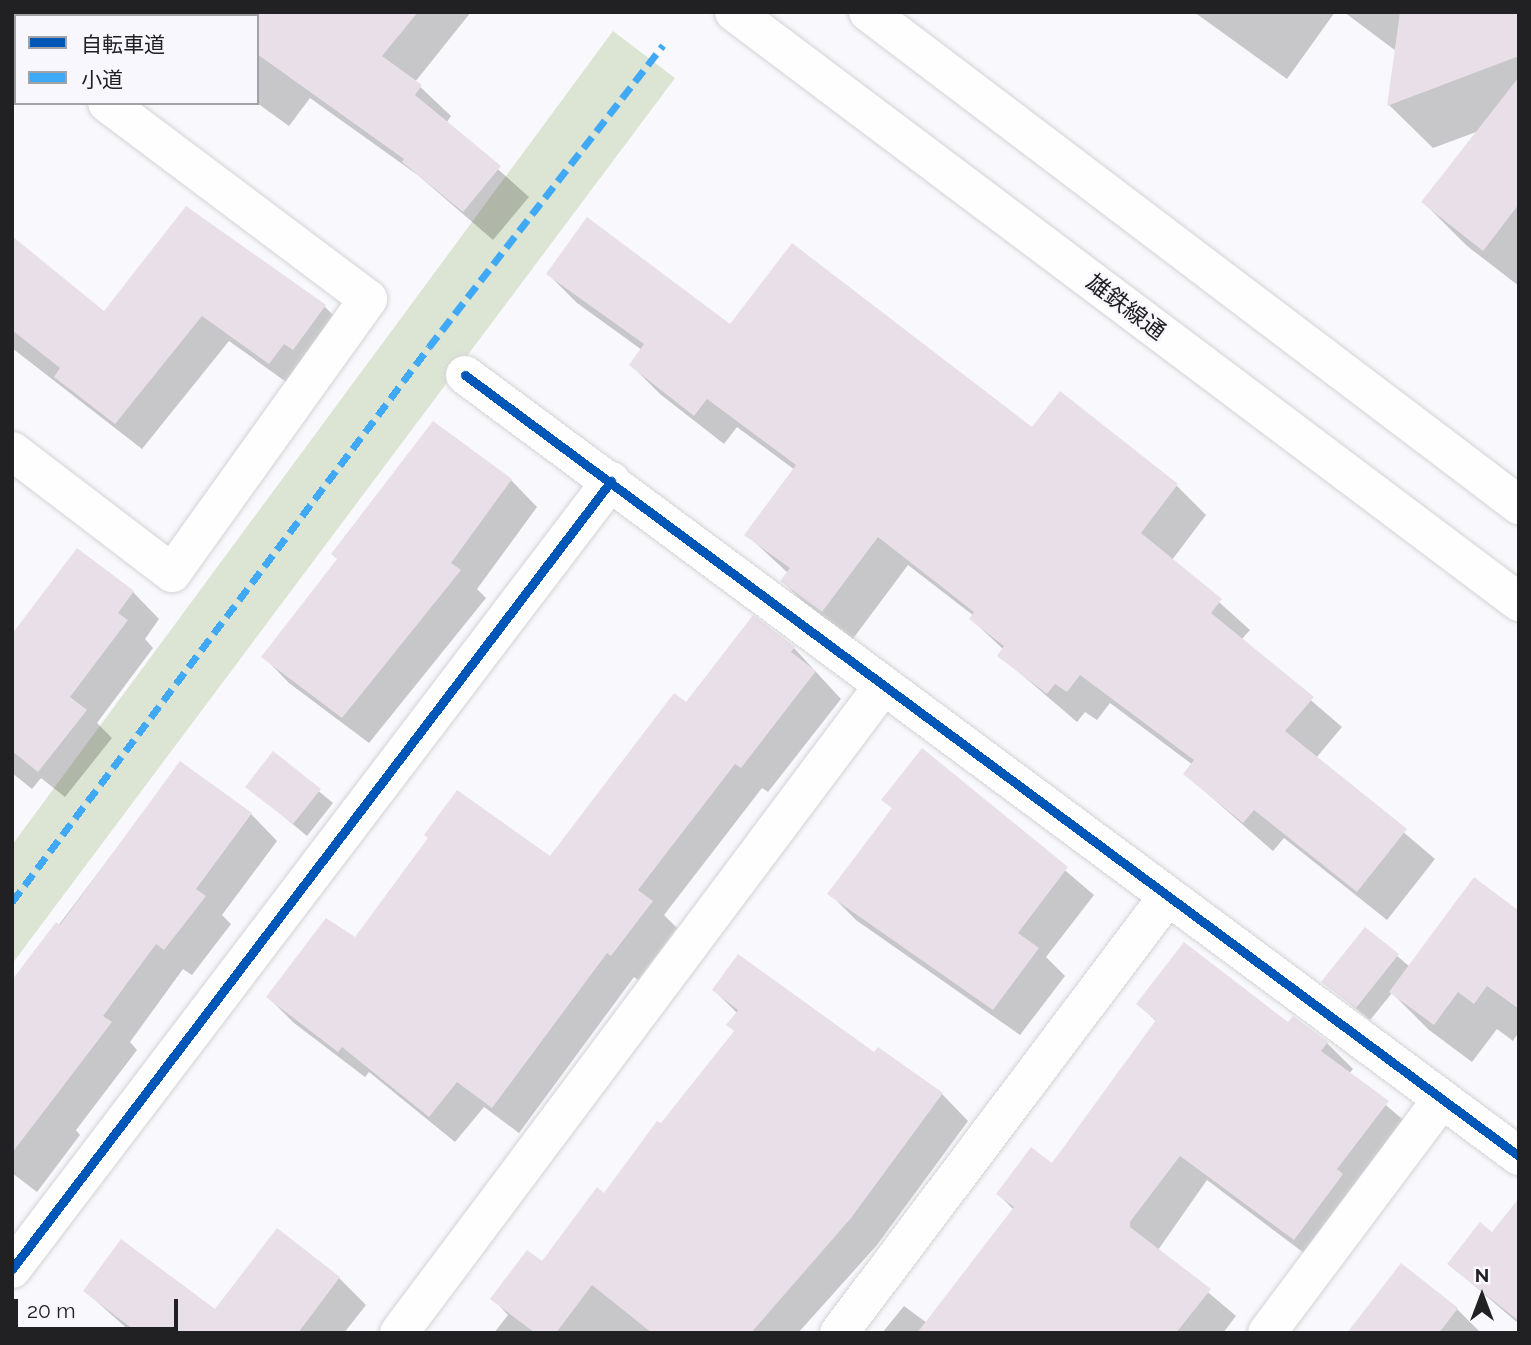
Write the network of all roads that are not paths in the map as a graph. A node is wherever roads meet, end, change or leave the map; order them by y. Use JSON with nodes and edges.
{"nodes":[{"id":1,"x":734,"y":12,"type":"edge"},
{"id":2,"x":869,"y":12,"type":"edge"},
{"id":3,"x":110,"y":105,"type":"edge"},
{"id":4,"x":465,"y":375,"type":"dead end"},
{"id":5,"x":12,"y":451,"type":"edge"},
{"id":6,"x":611,"y":481,"type":"junction"},
{"id":7,"x":1519,"y":505,"type":"edge"},
{"id":8,"x":1519,"y":602,"type":"edge"},
{"id":9,"x":883,"y":686,"type":"junction"},
{"id":10,"x":1168,"y":897,"type":"junction"},
{"id":11,"x":1442,"y":1099,"type":"junction"},
{"id":12,"x":1519,"y":1156,"type":"edge"},
{"id":13,"x":12,"y":1269,"type":"edge"},
{"id":14,"x":399,"y":1333,"type":"edge"},
{"id":15,"x":839,"y":1333,"type":"edge"},
{"id":16,"x":1266,"y":1333,"type":"edge"}],
"edges":[{"from":1,"to":8,"type":"street","name":"雄鉄線通"},
{"from":2,"to":7,"type":"street"},
{"from":3,"to":5,"type":"street"},
{"from":4,"to":6,"type":"street"},
{"from":6,"to":9,"type":"street"},
{"from":6,"to":13,"type":"street"},
{"from":9,"to":10,"type":"street"},
{"from":9,"to":14,"type":"street"},
{"from":10,"to":11,"type":"street"},
{"from":10,"to":15,"type":"street"},
{"from":11,"to":12,"type":"street"},
{"from":11,"to":16,"type":"street"}]}
